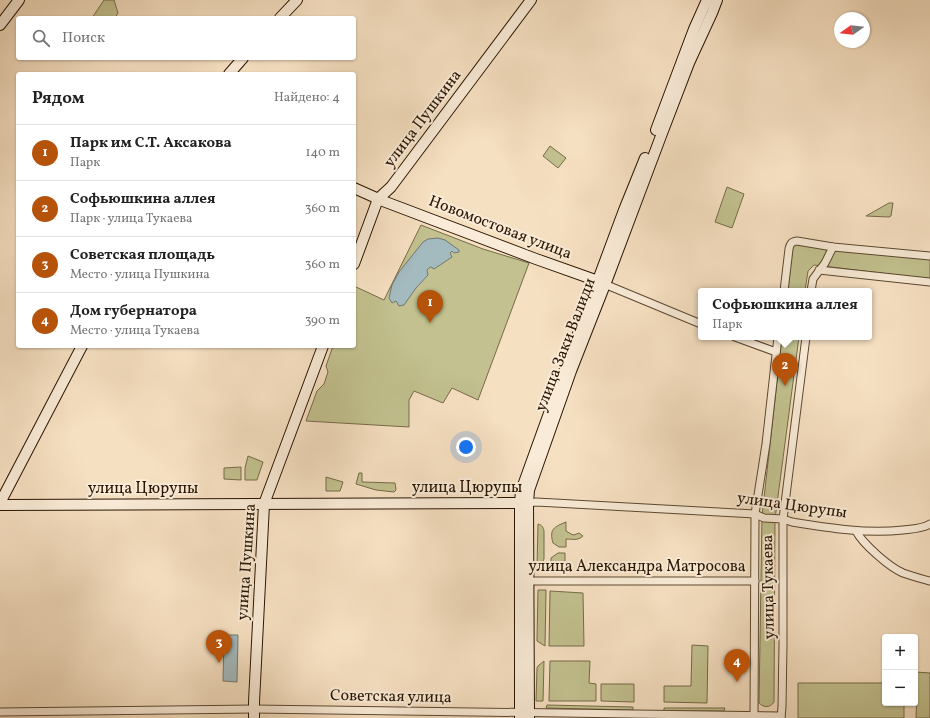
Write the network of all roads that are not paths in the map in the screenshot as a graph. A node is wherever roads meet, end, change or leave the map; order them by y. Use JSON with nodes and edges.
{"nodes":[{"id":1,"x":20,"y":0,"type":"edge"},
{"id":2,"x":297,"y":0,"type":"edge"},
{"id":3,"x":531,"y":0,"type":"edge"},
{"id":4,"x":707,"y":0,"type":"edge"},
{"id":5,"x":717,"y":0,"type":"edge"},
{"id":6,"x":720,"y":0,"type":"edge"},
{"id":7,"x":712,"y":13,"type":"junction"},
{"id":8,"x":282,"y":16,"type":"edge"},
{"id":9,"x":0,"y":25,"type":"edge"},
{"id":10,"x":241,"y":60,"type":"edge"},
{"id":11,"x":231,"y":72,"type":"edge"},
{"id":12,"x":356,"y":189,"type":"edge"},
{"id":13,"x":378,"y":199,"type":"junction"},
{"id":14,"x":833,"y":247,"type":"junction"},
{"id":15,"x":930,"y":256,"type":"edge"},
{"id":16,"x":356,"y":259,"type":"edge"},
{"id":17,"x":819,"y":270,"type":"junction"},
{"id":18,"x":930,"y":282,"type":"edge"},
{"id":19,"x":602,"y":283,"type":"junction"},
{"id":20,"x":784,"y":288,"type":"edge"},
{"id":21,"x":812,"y":288,"type":"edge"},
{"id":22,"x":698,"y":323,"type":"edge"},
{"id":23,"x":743,"y":340,"type":"edge"},
{"id":24,"x":778,"y":340,"type":"edge"},
{"id":25,"x":806,"y":340,"type":"edge"},
{"id":26,"x":77,"y":348,"type":"edge"},
{"id":27,"x":81,"y":348,"type":"edge"},
{"id":28,"x":322,"y":348,"type":"edge"},
{"id":29,"x":776,"y":352,"type":"junction"},
{"id":30,"x":0,"y":498,"type":"edge"},
{"id":31,"x":524,"y":503,"type":"junction"},
{"id":32,"x":0,"y":504,"type":"edge"},
{"id":33,"x":264,"y":504,"type":"junction"},
{"id":34,"x":755,"y":514,"type":"junction"},
{"id":35,"x":782,"y":519,"type":"junction"},
{"id":36,"x":930,"y":524,"type":"edge"},
{"id":37,"x":856,"y":531,"type":"junction"},
{"id":38,"x":524,"y":581,"type":"junction"},
{"id":39,"x":755,"y":581,"type":"junction"},
{"id":40,"x":930,"y":581,"type":"edge"},
{"id":41,"x":0,"y":712,"type":"edge"},
{"id":42,"x":254,"y":714,"type":"edge"},
{"id":43,"x":525,"y":715,"type":"edge"},
{"id":44,"x":754,"y":716,"type":"junction"},
{"id":45,"x":781,"y":717,"type":"edge"}],
"edges":[{"from":1,"to":9,"type":"main road"},
{"from":2,"to":8,"type":"main road"},
{"from":3,"to":13,"type":"main road","name":"улица Пушкина"},
{"from":4,"to":19,"type":"main road","name":"улица Заки Валиди"},
{"from":5,"to":7,"type":"main road","name":"улица Заки Валиди"},
{"from":6,"to":7,"type":"main road"},
{"from":7,"to":19,"type":"main road","name":"улица Заки Валиди"},
{"from":10,"to":11,"type":"main road"},
{"from":12,"to":13,"type":"main road","name":"Новомостовая улица"},
{"from":13,"to":16,"type":"main road","name":"улица Пушкина"},
{"from":13,"to":19,"type":"main road","name":"Новомостовая улица"},
{"from":14,"to":15,"type":"street"},
{"from":14,"to":17,"type":"street"},
{"from":14,"to":20,"type":"street"},
{"from":17,"to":18,"type":"street"},
{"from":17,"to":21,"type":"street"},
{"from":19,"to":22,"type":"street","name":"Новомостовая улица"},
{"from":19,"to":31,"type":"main road","name":"улица Заки Валиди"},
{"from":23,"to":29,"type":"street"},
{"from":24,"to":29,"type":"street","name":"улица Тукаева"},
{"from":25,"to":35,"type":"street","name":"улица Тукаева"},
{"from":26,"to":30,"type":"main road"},
{"from":27,"to":32,"type":"main road"},
{"from":28,"to":33,"type":"main road","name":"улица Пушкина"},
{"from":29,"to":34,"type":"street","name":"улица Тукаева"},
{"from":31,"to":33,"type":"main road","name":"улица Цюрупы"},
{"from":31,"to":34,"type":"street","name":"улица Цюрупы"},
{"from":31,"to":38,"type":"main road","name":"улица Заки Валиди"},
{"from":32,"to":33,"type":"main road","name":"улица Цюрупы"},
{"from":33,"to":42,"type":"main road","name":"улица Пушкина"},
{"from":34,"to":35,"type":"street","name":"улица Цюрупы"},
{"from":34,"to":39,"type":"street","name":"улица Тукаева"},
{"from":35,"to":37,"type":"street","name":"улица Цюрупы"},
{"from":35,"to":45,"type":"street","name":"улица Тукаева"},
{"from":36,"to":37,"type":"street","name":"улица Цюрупы"},
{"from":37,"to":40,"type":"street"},
{"from":38,"to":39,"type":"street","name":"улица Александра Матросова"},
{"from":38,"to":43,"type":"main road","name":"улица Заки Валиди"},
{"from":39,"to":44,"type":"street","name":"улица Тукаева"},
{"from":41,"to":42,"type":"street","name":"Советская улица"},
{"from":42,"to":43,"type":"street","name":"Советская улица"},
{"from":43,"to":44,"type":"street","name":"Советская улица"},
{"from":44,"to":45,"type":"street","name":"Советская улица"}]}
